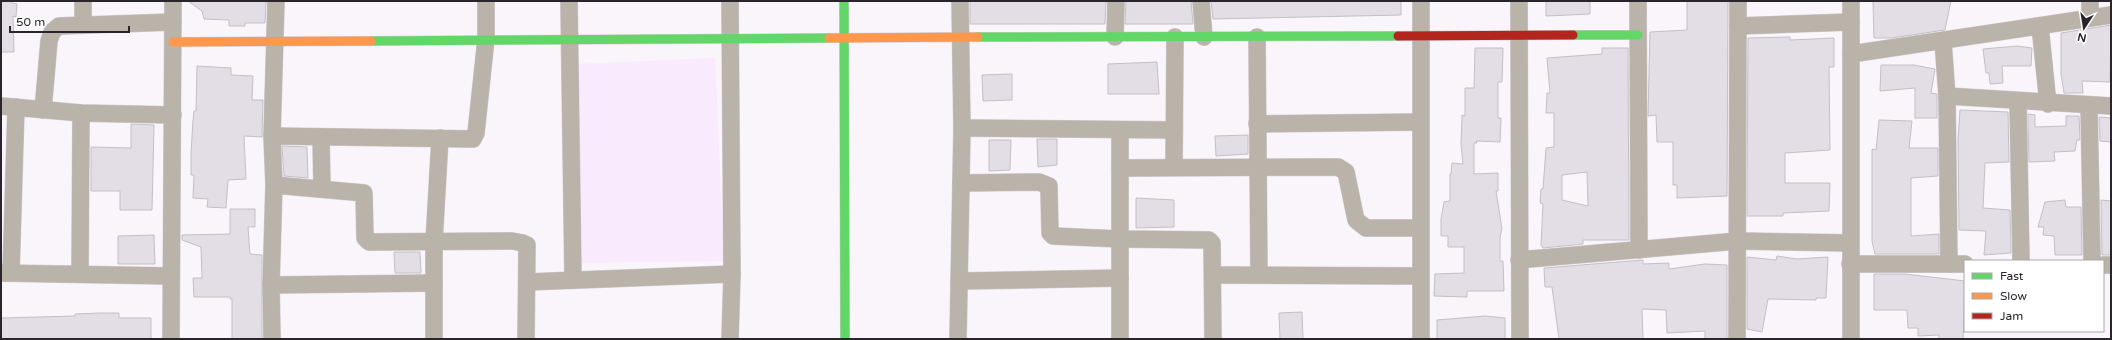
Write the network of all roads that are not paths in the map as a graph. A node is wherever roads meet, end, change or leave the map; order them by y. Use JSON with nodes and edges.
{"nodes":[{"id":1,"x":83,"y":1,"type":"edge"},
{"id":2,"x":173,"y":1,"type":"edge"},
{"id":3,"x":276,"y":1,"type":"edge"},
{"id":4,"x":486,"y":1,"type":"edge"},
{"id":5,"x":569,"y":1,"type":"edge"},
{"id":6,"x":730,"y":1,"type":"edge"},
{"id":7,"x":844,"y":1,"type":"edge"},
{"id":8,"x":960,"y":1,"type":"edge"},
{"id":9,"x":1116,"y":1,"type":"edge"},
{"id":10,"x":1201,"y":1,"type":"edge"},
{"id":11,"x":1421,"y":1,"type":"edge"},
{"id":12,"x":1518,"y":1,"type":"edge"},
{"id":13,"x":1638,"y":1,"type":"edge"},
{"id":14,"x":1738,"y":1,"type":"edge"},
{"id":15,"x":1851,"y":1,"type":"edge"},
{"id":16,"x":2090,"y":1,"type":"edge"},
{"id":17,"x":2111,"y":15,"type":"edge"},
{"id":18,"x":2090,"y":18,"type":"junction"},
{"id":19,"x":173,"y":22,"type":"junction"},
{"id":20,"x":1851,"y":22,"type":"junction"},
{"id":21,"x":83,"y":24,"type":"junction"},
{"id":22,"x":1738,"y":26,"type":"junction"},
{"id":23,"x":2040,"y":26,"type":"junction"},
{"id":24,"x":1519,"y":35,"type":"junction"},
{"id":25,"x":1638,"y":36,"type":"junction"},
{"id":26,"x":960,"y":37,"type":"junction"},
{"id":27,"x":1116,"y":37,"type":"junction"},
{"id":28,"x":1175,"y":37,"type":"junction"},
{"id":29,"x":1257,"y":37,"type":"junction"},
{"id":30,"x":1421,"y":37,"type":"junction"},
{"id":31,"x":731,"y":38,"type":"junction"},
{"id":32,"x":844,"y":38,"type":"junction"},
{"id":33,"x":1204,"y":38,"type":"junction"},
{"id":34,"x":569,"y":39,"type":"junction"},
{"id":35,"x":486,"y":40,"type":"junction"},
{"id":36,"x":1943,"y":40,"type":"junction"},
{"id":37,"x":275,"y":41,"type":"junction"},
{"id":38,"x":173,"y":42,"type":"junction"},
{"id":39,"x":1851,"y":54,"type":"junction"},
{"id":40,"x":1947,"y":96,"type":"junction"},
{"id":41,"x":2018,"y":102,"type":"junction"},
{"id":42,"x":2048,"y":104,"type":"junction"},
{"id":43,"x":9,"y":106,"type":"edge"},
{"id":44,"x":2089,"y":106,"type":"junction"},
{"id":45,"x":2111,"y":106,"type":"edge"},
{"id":46,"x":43,"y":110,"type":"junction"},
{"id":47,"x":81,"y":113,"type":"junction"},
{"id":48,"x":173,"y":115,"type":"junction"},
{"id":49,"x":1420,"y":122,"type":"junction"},
{"id":50,"x":1257,"y":124,"type":"junction"},
{"id":51,"x":962,"y":128,"type":"junction"},
{"id":52,"x":1120,"y":130,"type":"junction"},
{"id":53,"x":1174,"y":130,"type":"junction"},
{"id":54,"x":272,"y":136,"type":"junction"},
{"id":55,"x":322,"y":137,"type":"junction"},
{"id":56,"x":440,"y":138,"type":"junction"},
{"id":57,"x":1174,"y":166,"type":"junction"},
{"id":58,"x":1258,"y":166,"type":"junction"},
{"id":59,"x":1120,"y":168,"type":"junction"},
{"id":60,"x":961,"y":183,"type":"junction"},
{"id":61,"x":274,"y":185,"type":"junction"},
{"id":62,"x":322,"y":189,"type":"junction"},
{"id":63,"x":1420,"y":228,"type":"junction"},
{"id":64,"x":1120,"y":239,"type":"junction"},
{"id":65,"x":1738,"y":240,"type":"junction"},
{"id":66,"x":434,"y":242,"type":"junction"},
{"id":67,"x":1850,"y":243,"type":"junction"},
{"id":68,"x":1639,"y":250,"type":"junction"},
{"id":69,"x":1519,"y":260,"type":"junction"},
{"id":70,"x":2021,"y":260,"type":"edge"},
{"id":71,"x":2092,"y":260,"type":"edge"},
{"id":72,"x":1850,"y":264,"type":"junction"},
{"id":73,"x":1957,"y":264,"type":"edge"},
{"id":74,"x":6,"y":273,"type":"edge"},
{"id":75,"x":80,"y":274,"type":"junction"},
{"id":76,"x":732,"y":274,"type":"junction"},
{"id":77,"x":1258,"y":274,"type":"junction"},
{"id":78,"x":1213,"y":275,"type":"junction"},
{"id":79,"x":171,"y":276,"type":"junction"},
{"id":80,"x":1420,"y":276,"type":"junction"},
{"id":81,"x":1120,"y":278,"type":"junction"},
{"id":82,"x":573,"y":280,"type":"junction"},
{"id":83,"x":959,"y":281,"type":"junction"},
{"id":84,"x":527,"y":282,"type":"junction"},
{"id":85,"x":434,"y":283,"type":"junction"},
{"id":86,"x":271,"y":285,"type":"junction"},
{"id":87,"x":171,"y":339,"type":"edge"},
{"id":88,"x":272,"y":339,"type":"edge"},
{"id":89,"x":434,"y":339,"type":"edge"},
{"id":90,"x":526,"y":339,"type":"edge"},
{"id":91,"x":730,"y":339,"type":"edge"},
{"id":92,"x":845,"y":339,"type":"edge"},
{"id":93,"x":958,"y":339,"type":"edge"},
{"id":94,"x":1120,"y":339,"type":"edge"},
{"id":95,"x":1213,"y":339,"type":"edge"},
{"id":96,"x":1421,"y":339,"type":"edge"},
{"id":97,"x":1520,"y":339,"type":"edge"},
{"id":98,"x":1737,"y":339,"type":"edge"},
{"id":99,"x":1851,"y":339,"type":"edge"}],
"edges":[{"from":1,"to":21,"type":"street"},
{"from":2,"to":19,"type":"street"},
{"from":3,"to":37,"type":"street"},
{"from":4,"to":35,"type":"street"},
{"from":5,"to":34,"type":"street"},
{"from":6,"to":31,"type":"street"},
{"from":7,"to":32,"type":"street"},
{"from":8,"to":26,"type":"street"},
{"from":9,"to":27,"type":"street"},
{"from":10,"to":33,"type":"street"},
{"from":11,"to":30,"type":"street"},
{"from":12,"to":24,"type":"street"},
{"from":13,"to":25,"type":"street"},
{"from":14,"to":22,"type":"street"},
{"from":15,"to":20,"type":"street"},
{"from":16,"to":18,"type":"street"},
{"from":17,"to":18,"type":"street"},
{"from":18,"to":23,"type":"street"},
{"from":19,"to":21,"type":"street"},
{"from":19,"to":38,"type":"street"},
{"from":20,"to":22,"type":"street"},
{"from":20,"to":39,"type":"street"},
{"from":21,"to":46,"type":"street"},
{"from":22,"to":65,"type":"street"},
{"from":23,"to":36,"type":"street"},
{"from":23,"to":42,"type":"street"},
{"from":24,"to":25,"type":"street"},
{"from":24,"to":30,"type":"street"},
{"from":24,"to":69,"type":"street"},
{"from":25,"to":68,"type":"street"},
{"from":26,"to":27,"type":"street"},
{"from":26,"to":32,"type":"street"},
{"from":26,"to":51,"type":"street"},
{"from":27,"to":28,"type":"street"},
{"from":28,"to":33,"type":"street"},
{"from":28,"to":53,"type":"street"},
{"from":29,"to":30,"type":"street"},
{"from":29,"to":33,"type":"street"},
{"from":29,"to":50,"type":"street"},
{"from":30,"to":49,"type":"street"},
{"from":31,"to":32,"type":"street"},
{"from":31,"to":34,"type":"street"},
{"from":31,"to":76,"type":"street"},
{"from":32,"to":92,"type":"street"},
{"from":34,"to":35,"type":"street"},
{"from":34,"to":82,"type":"street"},
{"from":35,"to":37,"type":"street"},
{"from":35,"to":56,"type":"street"},
{"from":36,"to":39,"type":"street"},
{"from":36,"to":40,"type":"street"},
{"from":37,"to":38,"type":"street"},
{"from":37,"to":54,"type":"street"},
{"from":38,"to":48,"type":"street"},
{"from":39,"to":67,"type":"street"},
{"from":40,"to":41,"type":"street"},
{"from":40,"to":73,"type":"street"},
{"from":41,"to":42,"type":"street"},
{"from":41,"to":70,"type":"street"},
{"from":42,"to":44,"type":"street"},
{"from":43,"to":46,"type":"street"},
{"from":43,"to":74,"type":"street"},
{"from":44,"to":45,"type":"street"},
{"from":44,"to":71,"type":"street"},
{"from":46,"to":47,"type":"street"},
{"from":47,"to":48,"type":"street"},
{"from":47,"to":75,"type":"street"},
{"from":48,"to":79,"type":"street"},
{"from":49,"to":50,"type":"street"},
{"from":49,"to":63,"type":"street"},
{"from":50,"to":58,"type":"street"},
{"from":51,"to":52,"type":"street"},
{"from":51,"to":60,"type":"street"},
{"from":52,"to":53,"type":"street"},
{"from":52,"to":59,"type":"street"},
{"from":53,"to":57,"type":"street"},
{"from":54,"to":55,"type":"street"},
{"from":54,"to":61,"type":"street"},
{"from":55,"to":56,"type":"street"},
{"from":55,"to":62,"type":"street"},
{"from":56,"to":66,"type":"street"},
{"from":57,"to":58,"type":"street"},
{"from":57,"to":59,"type":"street"},
{"from":58,"to":63,"type":"street"},
{"from":58,"to":77,"type":"street"},
{"from":59,"to":64,"type":"street"},
{"from":60,"to":64,"type":"street"},
{"from":60,"to":83,"type":"street"},
{"from":61,"to":62,"type":"street"},
{"from":61,"to":86,"type":"street"},
{"from":62,"to":66,"type":"street"},
{"from":63,"to":80,"type":"street"},
{"from":64,"to":78,"type":"street"},
{"from":64,"to":81,"type":"street"},
{"from":65,"to":67,"type":"street"},
{"from":65,"to":68,"type":"street"},
{"from":65,"to":98,"type":"street"},
{"from":66,"to":84,"type":"street"},
{"from":66,"to":85,"type":"street"},
{"from":67,"to":72,"type":"street"},
{"from":68,"to":69,"type":"street"},
{"from":69,"to":97,"type":"street"},
{"from":72,"to":73,"type":"street"},
{"from":72,"to":99,"type":"street"},
{"from":74,"to":75,"type":"street"},
{"from":75,"to":79,"type":"street"},
{"from":76,"to":82,"type":"street"},
{"from":76,"to":91,"type":"street"},
{"from":77,"to":78,"type":"street"},
{"from":77,"to":80,"type":"street"},
{"from":78,"to":95,"type":"street"},
{"from":79,"to":87,"type":"street"},
{"from":80,"to":96,"type":"street"},
{"from":81,"to":83,"type":"street"},
{"from":81,"to":94,"type":"street"},
{"from":82,"to":84,"type":"street"},
{"from":83,"to":93,"type":"street"},
{"from":84,"to":90,"type":"street"},
{"from":85,"to":86,"type":"street"},
{"from":85,"to":89,"type":"street"},
{"from":86,"to":88,"type":"street"}]}
